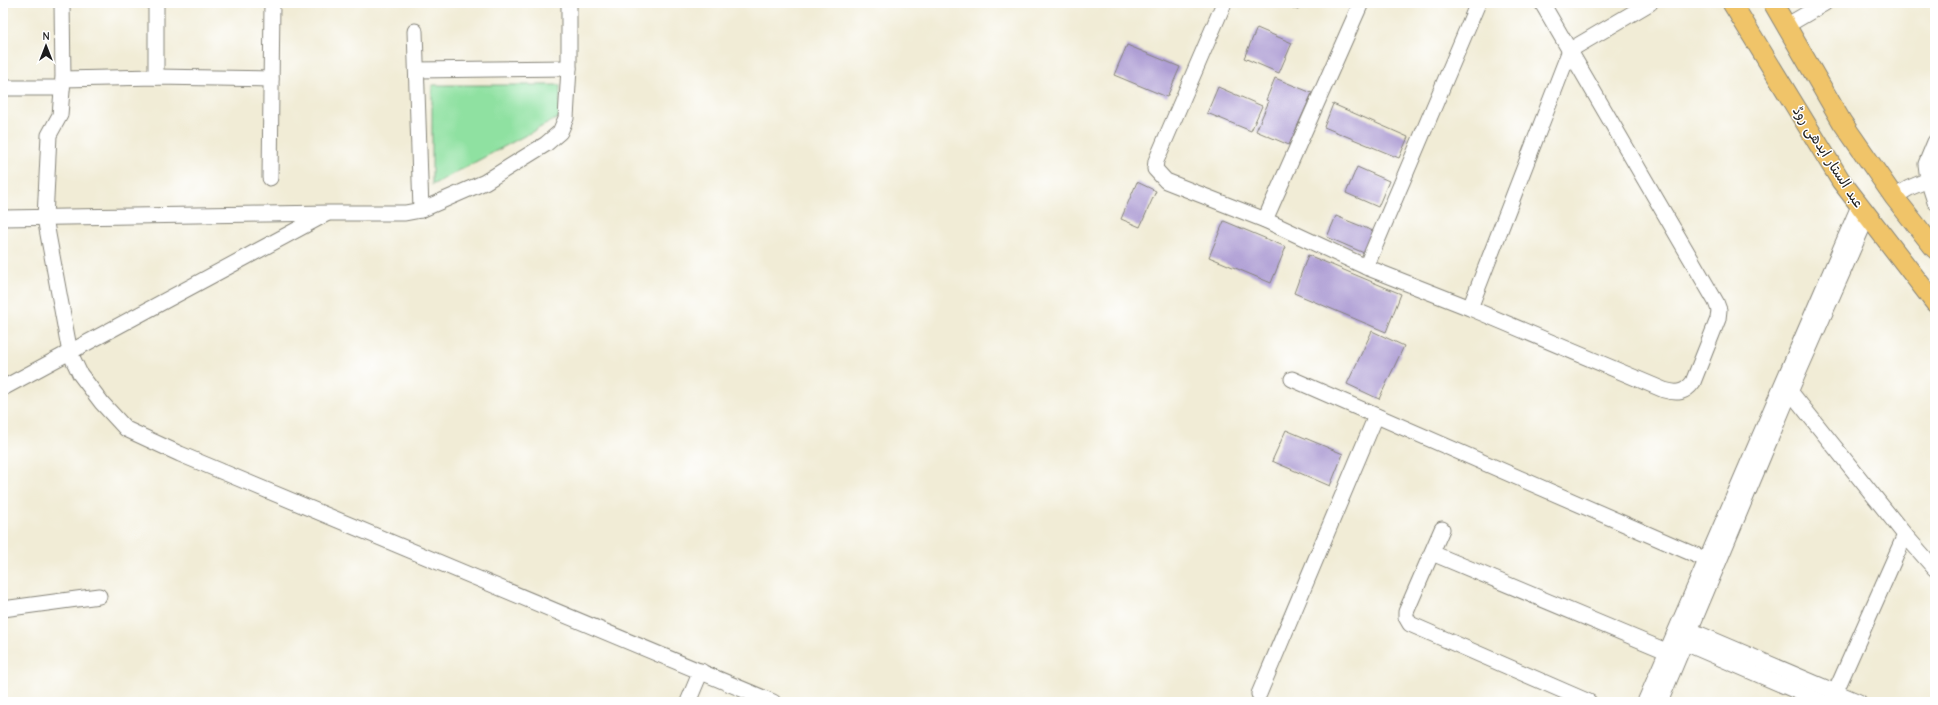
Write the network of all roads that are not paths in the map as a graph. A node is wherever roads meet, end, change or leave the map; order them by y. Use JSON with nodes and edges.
{"nodes":[{"id":1,"x":62,"y":3,"type":"edge"},
{"id":2,"x":156,"y":3,"type":"edge"},
{"id":3,"x":272,"y":3,"type":"edge"},
{"id":4,"x":569,"y":3,"type":"edge"},
{"id":5,"x":1224,"y":3,"type":"edge"},
{"id":6,"x":1361,"y":3,"type":"edge"},
{"id":7,"x":1478,"y":3,"type":"edge"},
{"id":8,"x":1542,"y":3,"type":"edge"},
{"id":9,"x":1650,"y":3,"type":"edge"},
{"id":10,"x":1732,"y":3,"type":"edge"},
{"id":11,"x":1773,"y":3,"type":"edge"},
{"id":12,"x":1825,"y":3,"type":"edge"},
{"id":13,"x":1786,"y":26,"type":"junction"},
{"id":14,"x":415,"y":31,"type":"dead end"},
{"id":15,"x":1570,"y":50,"type":"junction"},
{"id":16,"x":569,"y":68,"type":"junction"},
{"id":17,"x":417,"y":70,"type":"junction"},
{"id":18,"x":156,"y":77,"type":"junction"},
{"id":19,"x":271,"y":79,"type":"junction"},
{"id":20,"x":63,"y":84,"type":"junction"},
{"id":21,"x":3,"y":88,"type":"edge"},
{"id":22,"x":1935,"y":142,"type":"edge"},
{"id":23,"x":270,"y":178,"type":"dead end"},
{"id":24,"x":1928,"y":180,"type":"junction"},
{"id":25,"x":1894,"y":197,"type":"junction"},
{"id":26,"x":1935,"y":202,"type":"edge"},
{"id":27,"x":421,"y":210,"type":"junction"},
{"id":28,"x":1863,"y":211,"type":"junction"},
{"id":29,"x":329,"y":213,"type":"junction"},
{"id":30,"x":3,"y":218,"type":"edge"},
{"id":31,"x":45,"y":218,"type":"junction"},
{"id":32,"x":1265,"y":220,"type":"junction"},
{"id":33,"x":1935,"y":249,"type":"edge"},
{"id":34,"x":1366,"y":267,"type":"junction"},
{"id":35,"x":1935,"y":303,"type":"edge"},
{"id":36,"x":1470,"y":308,"type":"junction"},
{"id":37,"x":70,"y":353,"type":"junction"},
{"id":38,"x":1292,"y":379,"type":"dead end"},
{"id":39,"x":1786,"y":387,"type":"junction"},
{"id":40,"x":3,"y":388,"type":"edge"},
{"id":41,"x":1376,"y":416,"type":"junction"},
{"id":42,"x":1442,"y":529,"type":"dead end"},
{"id":43,"x":1905,"y":535,"type":"junction"},
{"id":44,"x":1432,"y":553,"type":"junction"},
{"id":45,"x":1712,"y":562,"type":"junction"},
{"id":46,"x":1935,"y":570,"type":"edge"},
{"id":47,"x":99,"y":596,"type":"dead end"},
{"id":48,"x":3,"y":609,"type":"edge"},
{"id":49,"x":1679,"y":637,"type":"junction"},
{"id":50,"x":701,"y":671,"type":"junction"},
{"id":51,"x":1258,"y":694,"type":"dead end"},
{"id":52,"x":1834,"y":697,"type":"edge"},
{"id":53,"x":688,"y":702,"type":"edge"},
{"id":54,"x":773,"y":702,"type":"edge"},
{"id":55,"x":1589,"y":702,"type":"edge"},
{"id":56,"x":1644,"y":702,"type":"edge"},
{"id":57,"x":1660,"y":702,"type":"edge"},
{"id":58,"x":1822,"y":702,"type":"edge"},
{"id":59,"x":1859,"y":702,"type":"edge"}],
"edges":[{"from":1,"to":20,"type":"street"},
{"from":2,"to":18,"type":"street"},
{"from":3,"to":19,"type":"street"},
{"from":4,"to":16,"type":"street"},
{"from":5,"to":32,"type":"street"},
{"from":6,"to":32,"type":"street"},
{"from":7,"to":34,"type":"street"},
{"from":8,"to":15,"type":"street"},
{"from":9,"to":15,"type":"street"},
{"from":10,"to":28,"type":"main road","name":"عبد الستار ایدھی روڈ"},
{"from":11,"to":13,"type":"main road"},
{"from":12,"to":13,"type":"street"},
{"from":13,"to":25,"type":"main road"},
{"from":14,"to":17,"type":"street"},
{"from":15,"to":36,"type":"street"},
{"from":15,"to":36,"type":"street"},
{"from":16,"to":17,"type":"street"},
{"from":16,"to":27,"type":"street"},
{"from":17,"to":27,"type":"street"},
{"from":18,"to":19,"type":"street"},
{"from":18,"to":20,"type":"street"},
{"from":19,"to":23,"type":"street"},
{"from":20,"to":21,"type":"street"},
{"from":20,"to":31,"type":"street"},
{"from":22,"to":24,"type":"street"},
{"from":24,"to":25,"type":"street"},
{"from":24,"to":26,"type":"street"},
{"from":25,"to":33,"type":"main road"},
{"from":27,"to":29,"type":"street"},
{"from":28,"to":35,"type":"main road","name":"عبد الستار ایدھی روڈ"},
{"from":28,"to":39,"type":"street"},
{"from":29,"to":31,"type":"street"},
{"from":29,"to":37,"type":"street"},
{"from":30,"to":31,"type":"street"},
{"from":31,"to":37,"type":"street"},
{"from":32,"to":34,"type":"street"},
{"from":34,"to":36,"type":"street"},
{"from":37,"to":40,"type":"street"},
{"from":37,"to":50,"type":"street"},
{"from":38,"to":41,"type":"street"},
{"from":39,"to":43,"type":"street"},
{"from":39,"to":45,"type":"street"},
{"from":41,"to":45,"type":"street"},
{"from":41,"to":51,"type":"street"},
{"from":42,"to":44,"type":"street"},
{"from":43,"to":46,"type":"street"},
{"from":43,"to":52,"type":"street"},
{"from":44,"to":49,"type":"street"},
{"from":44,"to":55,"type":"street"},
{"from":45,"to":49,"type":"street"},
{"from":47,"to":48,"type":"street"},
{"from":49,"to":52,"type":"street"},
{"from":49,"to":56,"type":"street"},
{"from":49,"to":57,"type":"street"},
{"from":49,"to":58,"type":"street"},
{"from":50,"to":53,"type":"street"},
{"from":50,"to":54,"type":"street"},
{"from":52,"to":59,"type":"street"}]}
